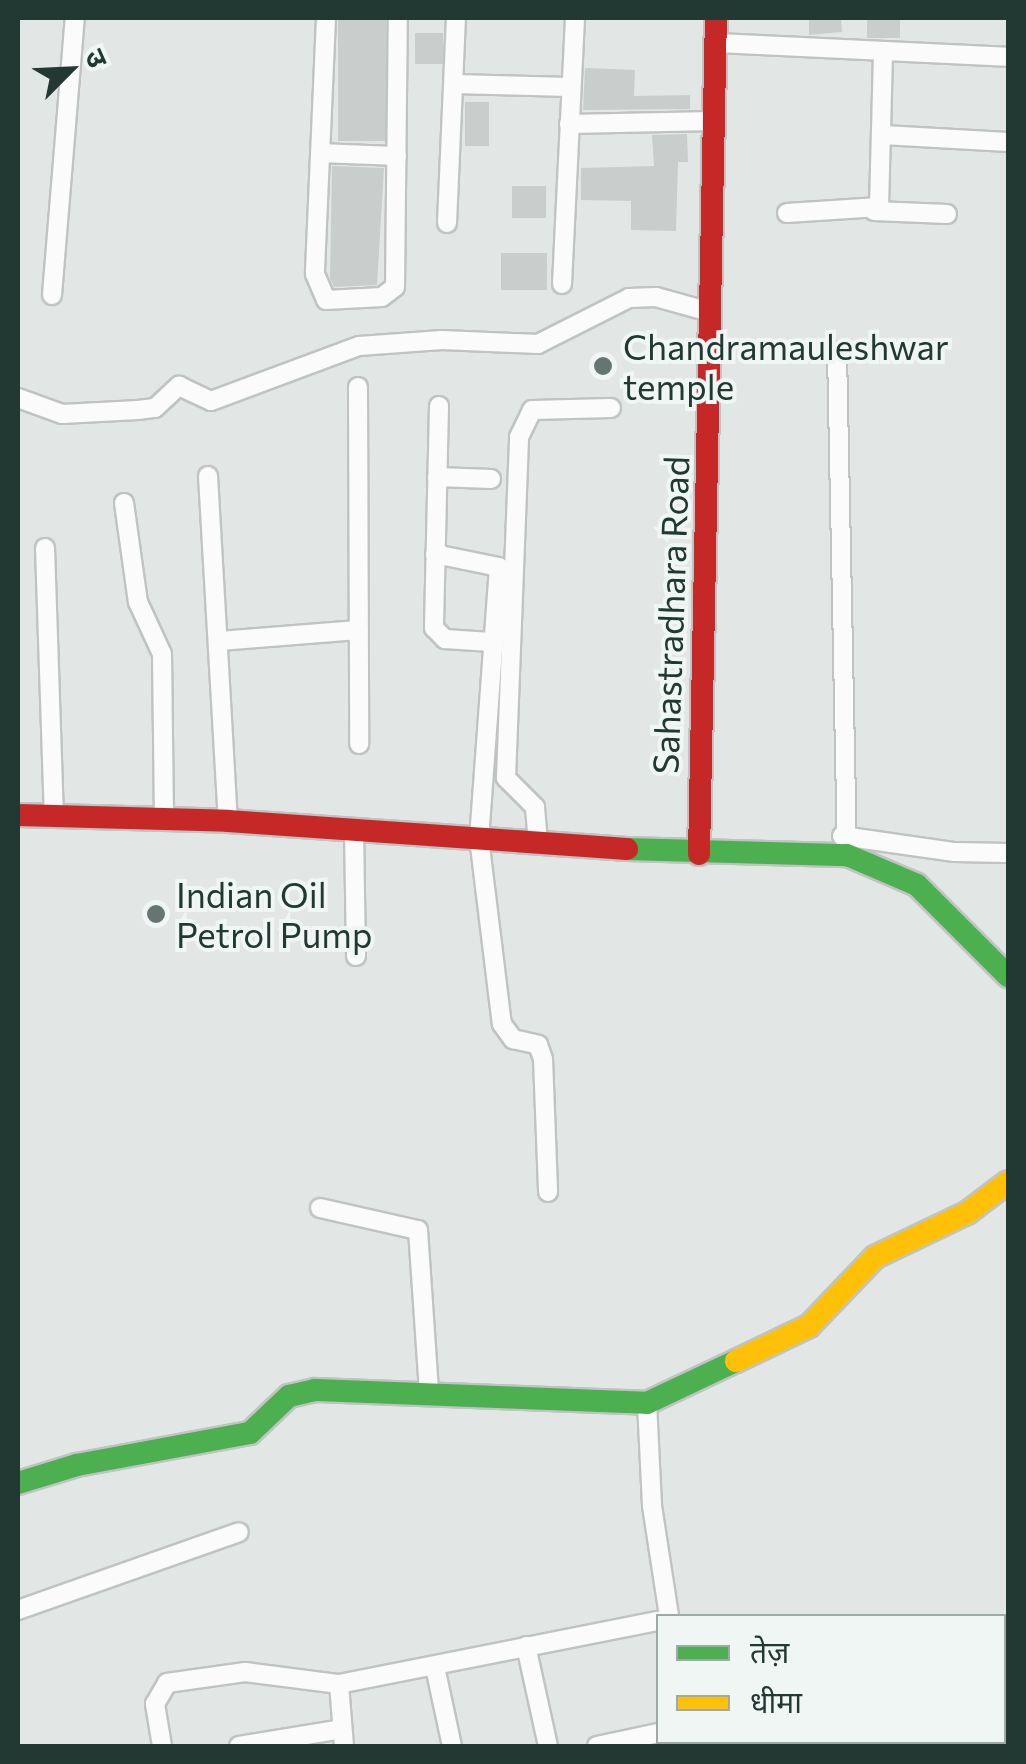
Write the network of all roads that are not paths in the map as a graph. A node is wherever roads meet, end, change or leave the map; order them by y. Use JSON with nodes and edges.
{"nodes":[{"id":1,"x":75,"y":18,"type":"edge"},
{"id":2,"x":326,"y":18,"type":"edge"},
{"id":3,"x":398,"y":18,"type":"edge"},
{"id":4,"x":456,"y":18,"type":"edge"},
{"id":5,"x":575,"y":18,"type":"edge"},
{"id":6,"x":716,"y":18,"type":"edge"},
{"id":7,"x":716,"y":43,"type":"junction"},
{"id":8,"x":884,"y":52,"type":"junction"},
{"id":9,"x":1008,"y":57,"type":"edge"},
{"id":10,"x":454,"y":84,"type":"junction"},
{"id":11,"x":570,"y":87,"type":"junction"},
{"id":12,"x":714,"y":120,"type":"junction"},
{"id":13,"x":568,"y":124,"type":"junction"},
{"id":14,"x":883,"y":135,"type":"junction"},
{"id":15,"x":1008,"y":142,"type":"edge"},
{"id":16,"x":322,"y":153,"type":"junction"},
{"id":17,"x":398,"y":156,"type":"junction"},
{"id":18,"x":874,"y":211,"type":"junction"},
{"id":19,"x":788,"y":213,"type":"dead end"},
{"id":20,"x":947,"y":214,"type":"dead end"},
{"id":21,"x":447,"y":223,"type":"dead end"},
{"id":22,"x":562,"y":284,"type":"dead end"},
{"id":23,"x":52,"y":295,"type":"dead end"},
{"id":24,"x":710,"y":312,"type":"junction"},
{"id":25,"x":837,"y":352,"type":"dead end"},
{"id":26,"x":358,"y":387,"type":"dead end"},
{"id":27,"x":18,"y":398,"type":"edge"},
{"id":28,"x":440,"y":406,"type":"dead end"},
{"id":29,"x":612,"y":408,"type":"dead end"},
{"id":30,"x":208,"y":476,"type":"dead end"},
{"id":31,"x":437,"y":477,"type":"junction"},
{"id":32,"x":491,"y":479,"type":"dead end"},
{"id":33,"x":124,"y":502,"type":"dead end"},
{"id":34,"x":45,"y":548,"type":"dead end"},
{"id":35,"x":435,"y":554,"type":"junction"},
{"id":36,"x":359,"y":630,"type":"junction"},
{"id":37,"x":219,"y":641,"type":"junction"},
{"id":38,"x":492,"y":642,"type":"junction"},
{"id":39,"x":359,"y":744,"type":"dead end"},
{"id":40,"x":18,"y":815,"type":"edge"},
{"id":41,"x":54,"y":818,"type":"junction"},
{"id":42,"x":164,"y":820,"type":"junction"},
{"id":43,"x":228,"y":821,"type":"junction"},
{"id":44,"x":354,"y":830,"type":"junction"},
{"id":45,"x":479,"y":838,"type":"junction"},
{"id":46,"x":538,"y":842,"type":"junction"},
{"id":47,"x":844,"y":846,"type":"junction"},
{"id":48,"x":1008,"y":853,"type":"edge"},
{"id":49,"x":699,"y":854,"type":"junction"},
{"id":50,"x":356,"y":956,"type":"dead end"},
{"id":51,"x":1008,"y":976,"type":"edge"},
{"id":52,"x":1008,"y":1182,"type":"edge"},
{"id":53,"x":548,"y":1192,"type":"dead end"},
{"id":54,"x":320,"y":1208,"type":"dead end"},
{"id":55,"x":429,"y":1392,"type":"junction"},
{"id":56,"x":647,"y":1403,"type":"junction"},
{"id":57,"x":18,"y":1483,"type":"edge"},
{"id":58,"x":239,"y":1532,"type":"dead end"},
{"id":59,"x":18,"y":1610,"type":"edge"},
{"id":60,"x":669,"y":1614,"type":"edge"},
{"id":61,"x":656,"y":1622,"type":"edge"},
{"id":62,"x":526,"y":1646,"type":"junction"},
{"id":63,"x":435,"y":1666,"type":"junction"},
{"id":64,"x":339,"y":1684,"type":"junction"},
{"id":65,"x":656,"y":1733,"type":"edge"},
{"id":66,"x":343,"y":1738,"type":"edge"},
{"id":67,"x":162,"y":1746,"type":"edge"},
{"id":68,"x":239,"y":1746,"type":"edge"},
{"id":69,"x":452,"y":1746,"type":"edge"},
{"id":70,"x":548,"y":1746,"type":"edge"},
{"id":71,"x":596,"y":1746,"type":"edge"}],
"edges":[{"from":1,"to":23,"type":"street"},
{"from":2,"to":16,"type":"street"},
{"from":3,"to":17,"type":"street"},
{"from":4,"to":10,"type":"street"},
{"from":5,"to":11,"type":"street"},
{"from":6,"to":7,"type":"street","name":"Sahastradhara Road"},
{"from":7,"to":8,"type":"street"},
{"from":7,"to":12,"type":"street","name":"Sahastradhara Road"},
{"from":8,"to":9,"type":"street"},
{"from":8,"to":14,"type":"street"},
{"from":10,"to":11,"type":"street"},
{"from":10,"to":21,"type":"street"},
{"from":11,"to":13,"type":"street"},
{"from":12,"to":13,"type":"street"},
{"from":12,"to":24,"type":"street","name":"Sahastradhara Road"},
{"from":13,"to":22,"type":"street"},
{"from":14,"to":15,"type":"street"},
{"from":14,"to":18,"type":"street"},
{"from":16,"to":17,"type":"street"},
{"from":16,"to":17,"type":"street"},
{"from":18,"to":19,"type":"street"},
{"from":18,"to":20,"type":"street"},
{"from":24,"to":27,"type":"street"},
{"from":24,"to":49,"type":"street","name":"Sahastradhara Road"},
{"from":25,"to":47,"type":"street"},
{"from":26,"to":36,"type":"street"},
{"from":28,"to":31,"type":"street"},
{"from":29,"to":46,"type":"street"},
{"from":30,"to":37,"type":"street"},
{"from":31,"to":32,"type":"street"},
{"from":31,"to":35,"type":"street"},
{"from":33,"to":42,"type":"street"},
{"from":34,"to":41,"type":"street"},
{"from":35,"to":38,"type":"street"},
{"from":35,"to":38,"type":"street"},
{"from":36,"to":37,"type":"street"},
{"from":36,"to":39,"type":"street"},
{"from":37,"to":43,"type":"street"},
{"from":38,"to":45,"type":"street"},
{"from":40,"to":41,"type":"street"},
{"from":41,"to":42,"type":"street"},
{"from":42,"to":43,"type":"street"},
{"from":43,"to":44,"type":"street"},
{"from":44,"to":45,"type":"street"},
{"from":44,"to":50,"type":"street"},
{"from":45,"to":46,"type":"street"},
{"from":45,"to":53,"type":"street"},
{"from":46,"to":49,"type":"street"},
{"from":47,"to":48,"type":"street"},
{"from":47,"to":49,"type":"street"},
{"from":47,"to":51,"type":"street"},
{"from":52,"to":56,"type":"street"},
{"from":54,"to":55,"type":"street"},
{"from":55,"to":56,"type":"street"},
{"from":55,"to":57,"type":"street"},
{"from":56,"to":60,"type":"street"},
{"from":58,"to":59,"type":"street"},
{"from":61,"to":62,"type":"street"},
{"from":62,"to":63,"type":"street"},
{"from":62,"to":70,"type":"street"},
{"from":63,"to":64,"type":"street"},
{"from":63,"to":69,"type":"street"},
{"from":64,"to":66,"type":"street"},
{"from":64,"to":67,"type":"street"},
{"from":65,"to":71,"type":"street"},
{"from":66,"to":68,"type":"street"}]}
